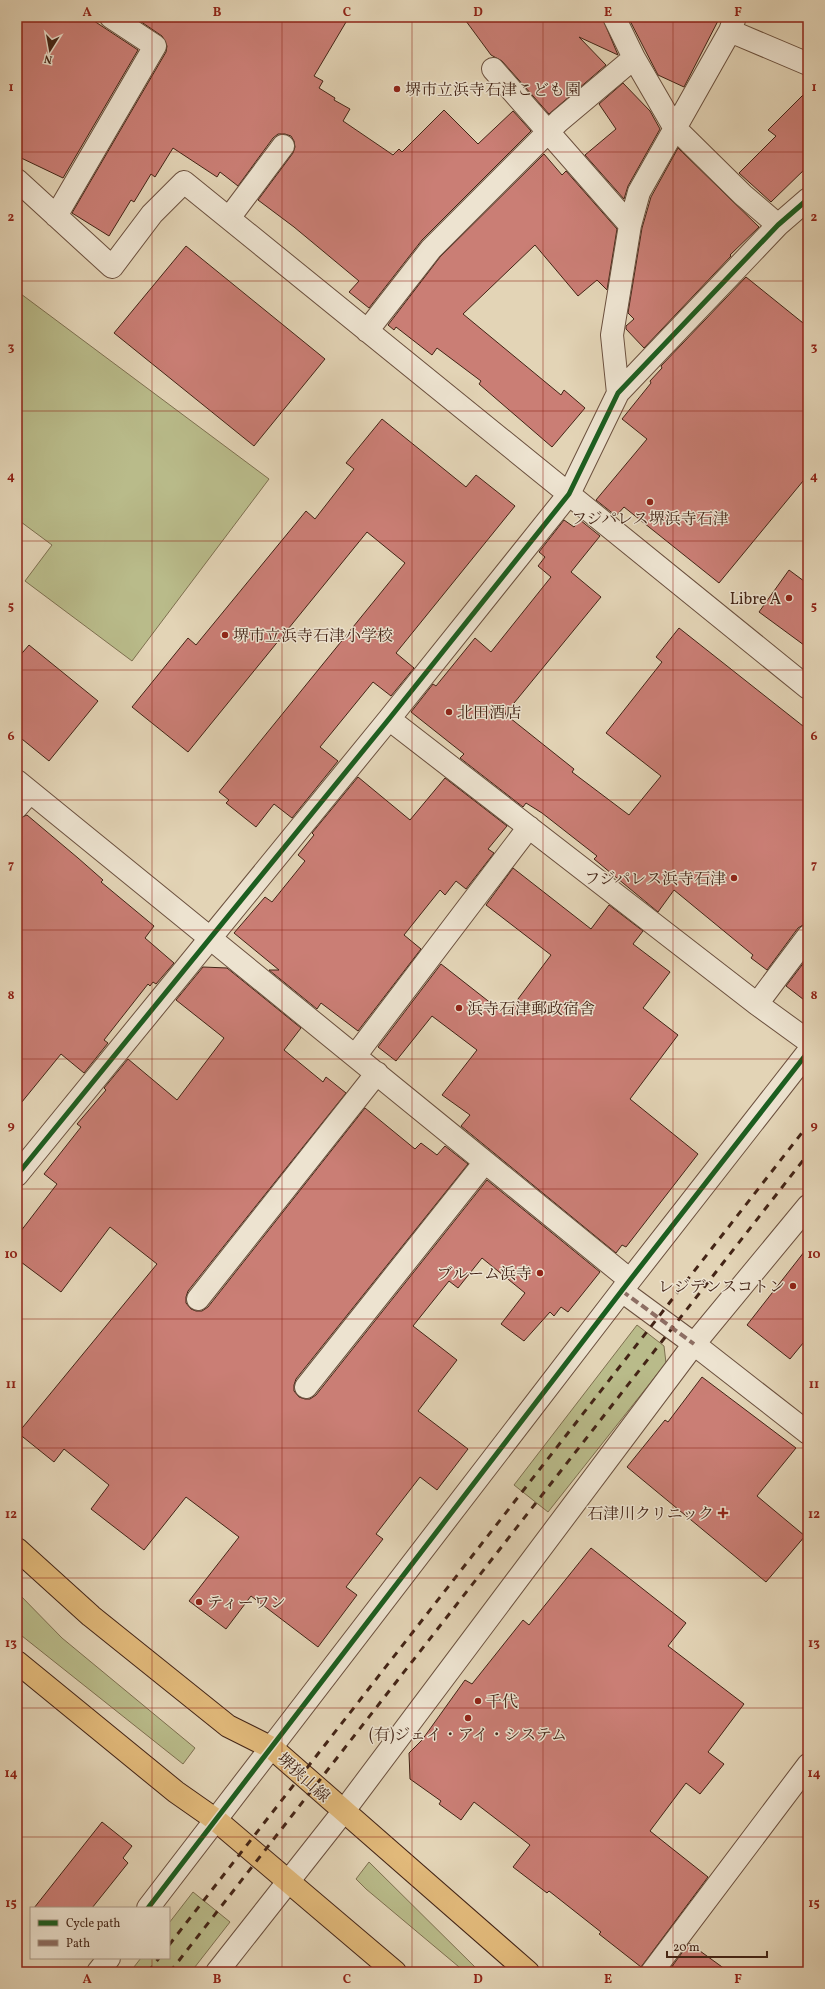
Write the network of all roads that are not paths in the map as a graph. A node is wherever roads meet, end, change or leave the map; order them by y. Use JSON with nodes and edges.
{"nodes":[{"id":1,"x":111,"y":17,"type":"edge"},
{"id":2,"x":614,"y":17,"type":"edge"},
{"id":3,"x":733,"y":24,"type":"edge"},
{"id":4,"x":634,"y":58,"type":"junction"},
{"id":5,"x":808,"y":64,"type":"edge"},
{"id":6,"x":493,"y":69,"type":"dead end"},
{"id":7,"x":674,"y":127,"type":"junction"},
{"id":8,"x":548,"y":133,"type":"junction"},
{"id":9,"x":283,"y":146,"type":"dead end"},
{"id":10,"x":17,"y":180,"type":"edge"},
{"id":11,"x":808,"y":199,"type":"edge"},
{"id":12,"x":56,"y":216,"type":"junction"},
{"id":13,"x":229,"y":218,"type":"junction"},
{"id":14,"x":630,"y":225,"type":"junction"},
{"id":15,"x":778,"y":225,"type":"junction"},
{"id":16,"x":367,"y":331,"type":"junction"},
{"id":17,"x":618,"y":393,"type":"junction"},
{"id":18,"x":569,"y":494,"type":"junction"},
{"id":19,"x":808,"y":688,"type":"edge"},
{"id":20,"x":389,"y":719,"type":"junction"},
{"id":21,"x":21,"y":793,"type":"edge"},
{"id":22,"x":529,"y":827,"type":"junction"},
{"id":23,"x":808,"y":936,"type":"edge"},
{"id":24,"x":209,"y":938,"type":"junction"},
{"id":25,"x":757,"y":1004,"type":"junction"},
{"id":26,"x":808,"y":1041,"type":"edge"},
{"id":27,"x":808,"y":1052,"type":"edge"},
{"id":28,"x":356,"y":1056,"type":"junction"},
{"id":29,"x":377,"y":1073,"type":"junction"},
{"id":30,"x":485,"y":1162,"type":"junction"},
{"id":31,"x":17,"y":1175,"type":"edge"},
{"id":32,"x":808,"y":1206,"type":"edge"},
{"id":33,"x":626,"y":1286,"type":"junction"},
{"id":34,"x":198,"y":1299,"type":"dead end"},
{"id":35,"x":694,"y":1344,"type":"junction"},
{"id":36,"x":306,"y":1387,"type":"dead end"},
{"id":37,"x":808,"y":1433,"type":"edge"},
{"id":38,"x":17,"y":1549,"type":"edge"},
{"id":39,"x":17,"y":1662,"type":"edge"},
{"id":40,"x":272,"y":1748,"type":"junction"},
{"id":41,"x":808,"y":1765,"type":"edge"},
{"id":42,"x":343,"y":1812,"type":"junction"},
{"id":43,"x":216,"y":1820,"type":"junction"},
{"id":44,"x":288,"y":1882,"type":"junction"},
{"id":45,"x":149,"y":1907,"type":"edge"},
{"id":46,"x":108,"y":1959,"type":"edge"},
{"id":47,"x":98,"y":1972,"type":"edge"},
{"id":48,"x":217,"y":1972,"type":"edge"},
{"id":49,"x":395,"y":1972,"type":"edge"},
{"id":50,"x":528,"y":1972,"type":"edge"},
{"id":51,"x":652,"y":1972,"type":"edge"}],
"edges":[{"from":1,"to":12,"type":"street"},
{"from":2,"to":4,"type":"street"},
{"from":3,"to":5,"type":"street"},
{"from":3,"to":7,"type":"street"},
{"from":4,"to":7,"type":"street"},
{"from":4,"to":8,"type":"street"},
{"from":6,"to":8,"type":"street"},
{"from":7,"to":14,"type":"street"},
{"from":7,"to":15,"type":"street"},
{"from":8,"to":14,"type":"street"},
{"from":8,"to":16,"type":"street"},
{"from":9,"to":13,"type":"street"},
{"from":10,"to":12,"type":"street"},
{"from":11,"to":15,"type":"street"},
{"from":12,"to":13,"type":"street"},
{"from":13,"to":16,"type":"street"},
{"from":14,"to":17,"type":"street"},
{"from":15,"to":17,"type":"street"},
{"from":16,"to":18,"type":"street"},
{"from":17,"to":18,"type":"street"},
{"from":18,"to":19,"type":"street"},
{"from":18,"to":20,"type":"street"},
{"from":20,"to":22,"type":"street"},
{"from":20,"to":24,"type":"street"},
{"from":21,"to":24,"type":"street"},
{"from":22,"to":25,"type":"street"},
{"from":22,"to":28,"type":"street"},
{"from":23,"to":25,"type":"street"},
{"from":24,"to":28,"type":"street"},
{"from":24,"to":31,"type":"street"},
{"from":25,"to":26,"type":"street"},
{"from":27,"to":33,"type":"street"},
{"from":28,"to":29,"type":"street"},
{"from":29,"to":30,"type":"street"},
{"from":29,"to":34,"type":"street"},
{"from":30,"to":33,"type":"street"},
{"from":30,"to":36,"type":"street"},
{"from":32,"to":35,"type":"street"},
{"from":33,"to":35,"type":"street"},
{"from":33,"to":40,"type":"street"},
{"from":35,"to":37,"type":"street"},
{"from":35,"to":42,"type":"street"},
{"from":38,"to":40,"type":"main road","name":"堺狭山線"},
{"from":39,"to":43,"type":"main road"},
{"from":40,"to":42,"type":"main road","name":"堺狭山線"},
{"from":40,"to":43,"type":"street"},
{"from":41,"to":51,"type":"street"},
{"from":42,"to":44,"type":"street"},
{"from":42,"to":50,"type":"main road","name":"堺狭山線"},
{"from":43,"to":44,"type":"main road"},
{"from":43,"to":45,"type":"street"},
{"from":44,"to":48,"type":"street"},
{"from":44,"to":49,"type":"main road"},
{"from":46,"to":47,"type":"street"}]}
